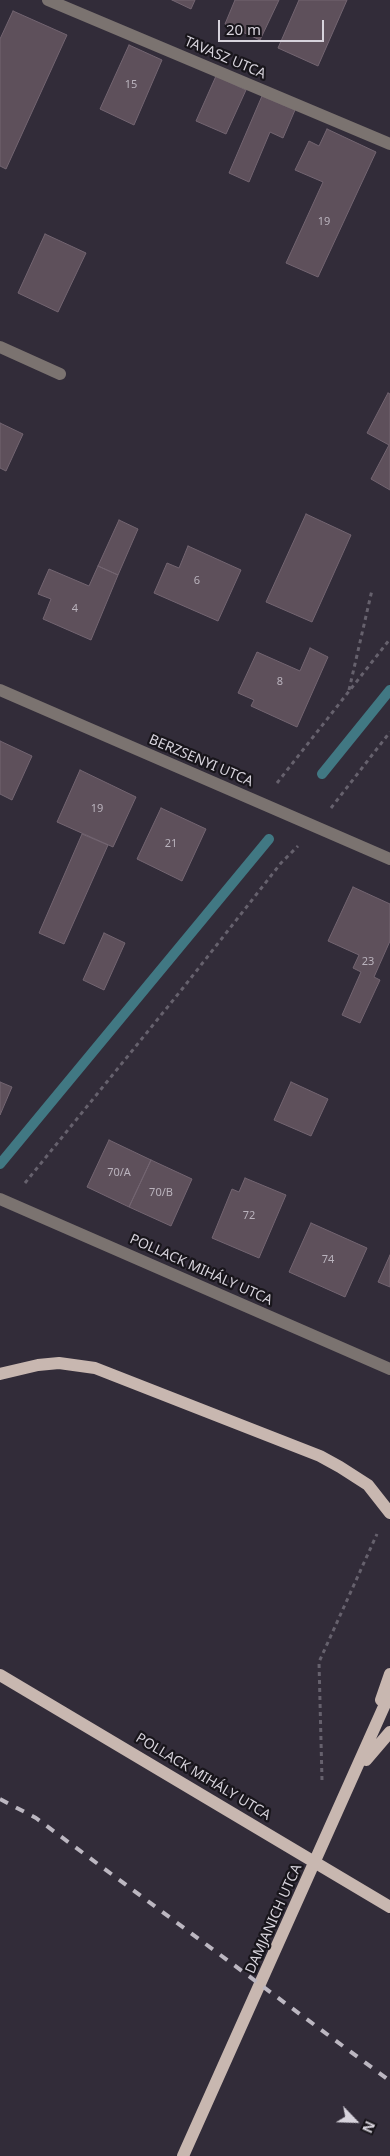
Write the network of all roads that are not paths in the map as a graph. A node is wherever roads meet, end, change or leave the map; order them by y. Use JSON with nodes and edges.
{"nodes":[{"id":1,"x":48,"y":0,"type":"edge"},
{"id":2,"x":390,"y":144,"type":"edge"},
{"id":3,"x":0,"y":347,"type":"edge"},
{"id":4,"x":60,"y":374,"type":"dead end"},
{"id":5,"x":0,"y":690,"type":"edge"},
{"id":6,"x":390,"y":859,"type":"edge"},
{"id":7,"x":4,"y":1201,"type":"edge"},
{"id":8,"x":390,"y":1369,"type":"edge"},
{"id":9,"x":0,"y":1374,"type":"edge"},
{"id":10,"x":390,"y":1513,"type":"edge"},
{"id":11,"x":390,"y":1674,"type":"edge"},
{"id":12,"x":0,"y":1675,"type":"edge"},
{"id":13,"x":390,"y":1693,"type":"edge"},
{"id":14,"x":390,"y":1732,"type":"edge"},
{"id":15,"x":358,"y":1769,"type":"junction"},
{"id":16,"x":390,"y":1907,"type":"edge"},
{"id":17,"x":183,"y":2156,"type":"edge"}],
"edges":[{"from":1,"to":2,"type":"street","name":"TAVASZ UTCA"},
{"from":3,"to":4,"type":"street"},
{"from":5,"to":6,"type":"street","name":"BERZSENYI UTCA"},
{"from":7,"to":8,"type":"street","name":"POLLACK MIHÁLY UTCA"},
{"from":9,"to":10,"type":"main road"},
{"from":11,"to":15,"type":"main road"},
{"from":12,"to":16,"type":"main road","name":"POLLACK MIHÁLY UTCA"},
{"from":13,"to":15,"type":"main road","name":"DAMJANICH UTCA"},
{"from":14,"to":15,"type":"main road"},
{"from":15,"to":17,"type":"main road","name":"DAMJANICH UTCA"}]}
